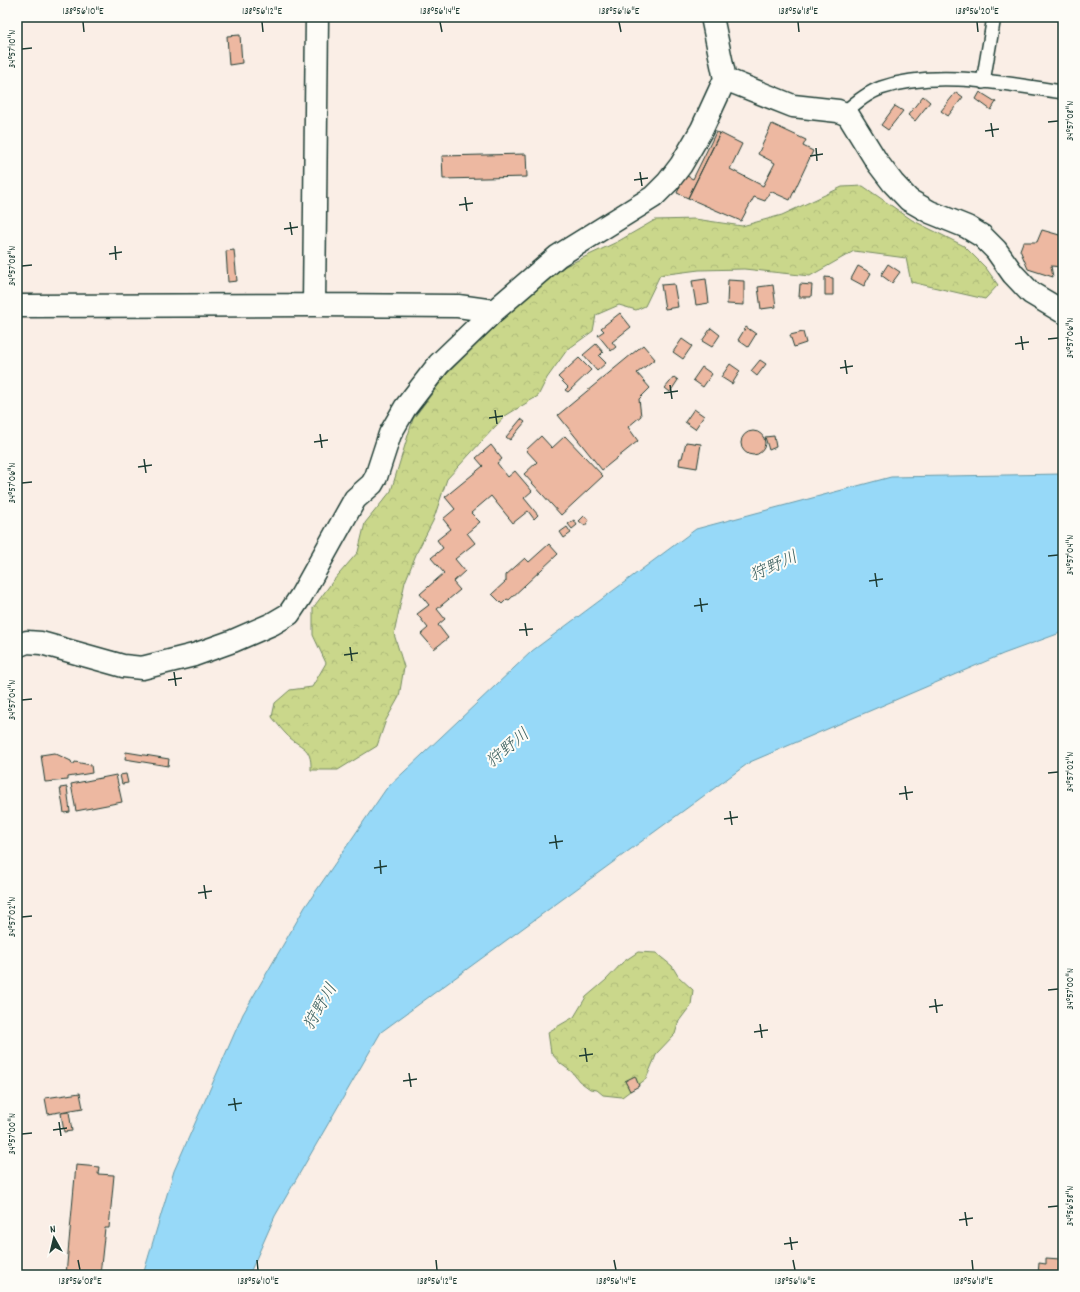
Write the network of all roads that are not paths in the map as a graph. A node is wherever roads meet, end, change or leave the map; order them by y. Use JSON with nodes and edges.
{"nodes":[{"id":1,"x":317,"y":17,"type":"edge"},
{"id":2,"x":712,"y":17,"type":"edge"},
{"id":3,"x":994,"y":17,"type":"edge"},
{"id":4,"x":725,"y":79,"type":"junction"},
{"id":5,"x":983,"y":82,"type":"junction"},
{"id":6,"x":1063,"y":92,"type":"edge"},
{"id":7,"x":844,"y":113,"type":"junction"},
{"id":8,"x":314,"y":305,"type":"junction"},
{"id":9,"x":17,"y":306,"type":"edge"},
{"id":10,"x":494,"y":311,"type":"junction"},
{"id":11,"x":1063,"y":312,"type":"edge"},
{"id":12,"x":17,"y":646,"type":"edge"}],
"edges":[{"from":1,"to":8,"type":"street"},
{"from":2,"to":4,"type":"street"},
{"from":3,"to":5,"type":"lane"},
{"from":4,"to":7,"type":"street"},
{"from":4,"to":10,"type":"street"},
{"from":5,"to":6,"type":"lane"},
{"from":5,"to":7,"type":"lane"},
{"from":7,"to":11,"type":"street"},
{"from":8,"to":9,"type":"street"},
{"from":8,"to":10,"type":"street"},
{"from":10,"to":12,"type":"street"}]}
